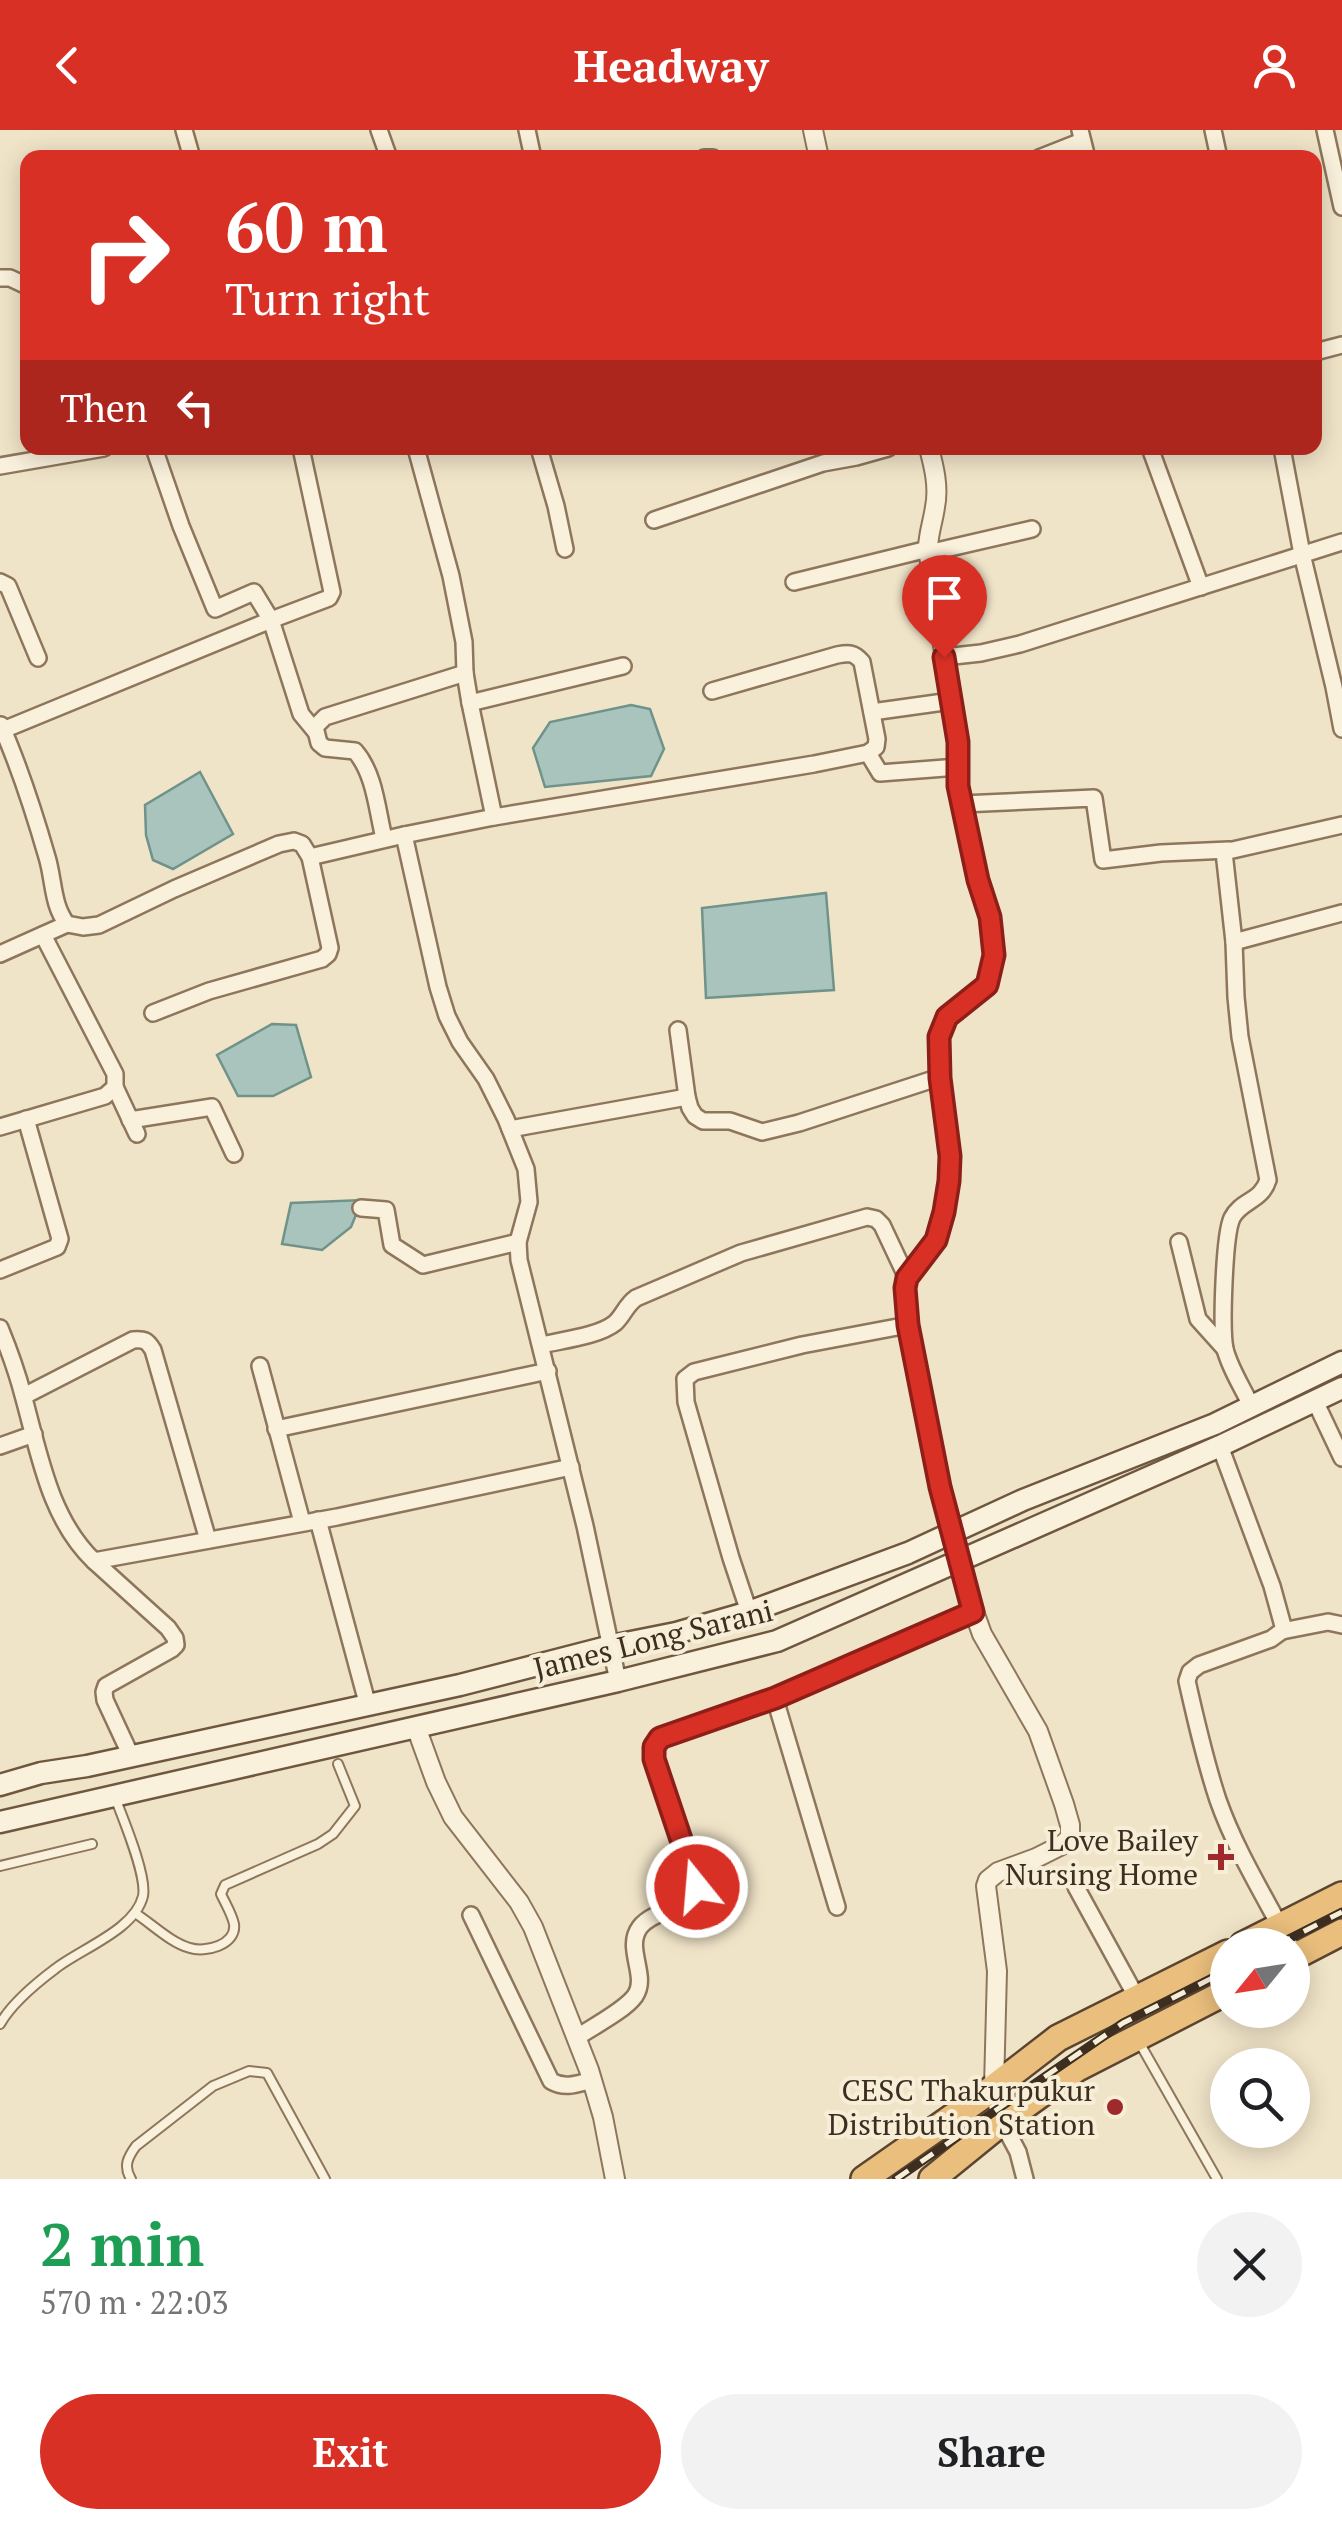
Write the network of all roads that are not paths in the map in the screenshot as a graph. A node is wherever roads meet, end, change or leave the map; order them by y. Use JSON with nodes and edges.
{"nodes":[{"id":1,"x":1324,"y":130,"type":"edge"},
{"id":2,"x":1081,"y":135,"type":"edge"},
{"id":3,"x":1054,"y":150,"type":"edge"},
{"id":4,"x":1342,"y":207,"type":"edge"},
{"id":5,"x":64,"y":455,"type":"edge"},
{"id":6,"x":156,"y":455,"type":"edge"},
{"id":7,"x":302,"y":455,"type":"edge"},
{"id":8,"x":418,"y":455,"type":"edge"},
{"id":9,"x":541,"y":455,"type":"edge"},
{"id":10,"x":820,"y":455,"type":"edge"},
{"id":11,"x":863,"y":455,"type":"edge"},
{"id":12,"x":931,"y":455,"type":"edge"},
{"id":13,"x":1153,"y":455,"type":"edge"},
{"id":14,"x":1283,"y":455,"type":"edge"},
{"id":15,"x":0,"y":466,"type":"edge"},
{"id":16,"x":654,"y":520,"type":"dead end"},
{"id":17,"x":1032,"y":529,"type":"dead end"},
{"id":18,"x":1342,"y":542,"type":"edge"},
{"id":19,"x":565,"y":549,"type":"dead end"},
{"id":20,"x":928,"y":551,"type":"junction"},
{"id":21,"x":1302,"y":554,"type":"junction"},
{"id":22,"x":0,"y":582,"type":"edge"},
{"id":23,"x":794,"y":582,"type":"dead end"},
{"id":24,"x":1201,"y":588,"type":"junction"},
{"id":25,"x":272,"y":620,"type":"junction"},
{"id":26,"x":944,"y":657,"type":"junction"},
{"id":27,"x":38,"y":658,"type":"dead end"},
{"id":28,"x":1335,"y":659,"type":"edge"},
{"id":29,"x":622,"y":666,"type":"dead end"},
{"id":30,"x":465,"y":673,"type":"junction"},
{"id":31,"x":712,"y":691,"type":"dead end"},
{"id":32,"x":951,"y":702,"type":"junction"},
{"id":33,"x":470,"y":704,"type":"junction"},
{"id":34,"x":872,"y":712,"type":"junction"},
{"id":35,"x":2,"y":726,"type":"edge"},
{"id":36,"x":1342,"y":729,"type":"edge"},
{"id":37,"x":315,"y":730,"type":"junction"},
{"id":38,"x":868,"y":752,"type":"junction"},
{"id":39,"x":958,"y":767,"type":"junction"},
{"id":40,"x":962,"y":804,"type":"junction"},
{"id":41,"x":494,"y":816,"type":"junction"},
{"id":42,"x":1342,"y":825,"type":"edge"},
{"id":43,"x":404,"y":835,"type":"junction"},
{"id":44,"x":384,"y":838,"type":"junction"},
{"id":45,"x":1229,"y":850,"type":"junction"},
{"id":46,"x":310,"y":857,"type":"junction"},
{"id":47,"x":1342,"y":912,"type":"edge"},
{"id":48,"x":67,"y":924,"type":"junction"},
{"id":49,"x":43,"y":935,"type":"junction"},
{"id":50,"x":1234,"y":942,"type":"junction"},
{"id":51,"x":0,"y":954,"type":"edge"},
{"id":52,"x":153,"y":1012,"type":"dead end"},
{"id":53,"x":678,"y":1030,"type":"dead end"},
{"id":54,"x":940,"y":1078,"type":"junction"},
{"id":55,"x":114,"y":1087,"type":"junction"},
{"id":56,"x":688,"y":1097,"type":"junction"},
{"id":57,"x":26,"y":1119,"type":"junction"},
{"id":58,"x":0,"y":1127,"type":"edge"},
{"id":59,"x":510,"y":1129,"type":"junction"},
{"id":60,"x":234,"y":1154,"type":"dead end"},
{"id":61,"x":362,"y":1208,"type":"dead end"},
{"id":62,"x":518,"y":1242,"type":"junction"},
{"id":63,"x":1178,"y":1242,"type":"dead end"},
{"id":64,"x":0,"y":1270,"type":"edge"},
{"id":65,"x":907,"y":1278,"type":"junction"},
{"id":66,"x":908,"y":1325,"type":"junction"},
{"id":67,"x":0,"y":1328,"type":"edge"},
{"id":68,"x":542,"y":1346,"type":"junction"},
{"id":69,"x":1225,"y":1349,"type":"junction"},
{"id":70,"x":1342,"y":1362,"type":"edge"},
{"id":71,"x":260,"y":1366,"type":"dead end"},
{"id":72,"x":548,"y":1371,"type":"junction"},
{"id":73,"x":1342,"y":1388,"type":"edge"},
{"id":74,"x":24,"y":1396,"type":"junction"},
{"id":75,"x":1315,"y":1401,"type":"junction"},
{"id":76,"x":1252,"y":1406,"type":"junction"},
{"id":77,"x":276,"y":1428,"type":"junction"},
{"id":78,"x":34,"y":1434,"type":"junction"},
{"id":79,"x":0,"y":1446,"type":"edge"},
{"id":80,"x":1220,"y":1446,"type":"junction"},
{"id":81,"x":1342,"y":1458,"type":"edge"},
{"id":82,"x":570,"y":1467,"type":"junction"},
{"id":83,"x":310,"y":1521,"type":"junction"},
{"id":84,"x":952,"y":1532,"type":"junction"},
{"id":85,"x":208,"y":1540,"type":"junction"},
{"id":86,"x":961,"y":1560,"type":"junction"},
{"id":87,"x":94,"y":1561,"type":"junction"},
{"id":88,"x":750,"y":1612,"type":"junction"},
{"id":89,"x":973,"y":1612,"type":"junction"},
{"id":90,"x":1342,"y":1626,"type":"edge"},
{"id":91,"x":1282,"y":1632,"type":"junction"},
{"id":92,"x":611,"y":1646,"type":"junction"},
{"id":93,"x":618,"y":1681,"type":"junction"},
{"id":94,"x":775,"y":1698,"type":"junction"},
{"id":95,"x":368,"y":1706,"type":"junction"},
{"id":96,"x":416,"y":1727,"type":"junction"},
{"id":97,"x":121,"y":1758,"type":"junction"},
{"id":98,"x":338,"y":1764,"type":"dead end"},
{"id":99,"x":0,"y":1784,"type":"edge"},
{"id":100,"x":115,"y":1795,"type":"junction"},
{"id":101,"x":0,"y":1822,"type":"edge"},
{"id":102,"x":92,"y":1844,"type":"dead end"},
{"id":103,"x":0,"y":1866,"type":"edge"},
{"id":104,"x":1076,"y":1887,"type":"dead end"},
{"id":105,"x":1342,"y":1896,"type":"edge"},
{"id":106,"x":837,"y":1907,"type":"dead end"},
{"id":107,"x":135,"y":1913,"type":"junction"},
{"id":108,"x":471,"y":1915,"type":"dead end"},
{"id":109,"x":1280,"y":1928,"type":"edge"},
{"id":110,"x":1309,"y":1928,"type":"edge"},
{"id":111,"x":1342,"y":1932,"type":"edge"},
{"id":112,"x":1310,"y":1941,"type":"edge"},
{"id":113,"x":1210,"y":1962,"type":"edge"},
{"id":114,"x":1137,"y":1998,"type":"junction"},
{"id":115,"x":1210,"y":2000,"type":"edge"},
{"id":116,"x":0,"y":2024,"type":"edge"},
{"id":117,"x":576,"y":2038,"type":"junction"},
{"id":118,"x":1137,"y":2038,"type":"junction"},
{"id":119,"x":592,"y":2080,"type":"junction"},
{"id":120,"x":994,"y":2087,"type":"junction"},
{"id":121,"x":1002,"y":2122,"type":"junction"},
{"id":122,"x":131,"y":2179,"type":"edge"},
{"id":123,"x":324,"y":2179,"type":"edge"},
{"id":124,"x":615,"y":2179,"type":"edge"},
{"id":125,"x":864,"y":2179,"type":"edge"},
{"id":126,"x":932,"y":2179,"type":"edge"},
{"id":127,"x":1025,"y":2179,"type":"edge"},
{"id":128,"x":1217,"y":2179,"type":"edge"}],
"edges":[{"from":1,"to":4,"type":"street"},
{"from":2,"to":3,"type":"street"},
{"from":5,"to":15,"type":"street"},
{"from":6,"to":25,"type":"street"},
{"from":7,"to":25,"type":"street"},
{"from":8,"to":30,"type":"street"},
{"from":9,"to":19,"type":"street"},
{"from":10,"to":11,"type":"street"},
{"from":10,"to":16,"type":"street"},
{"from":12,"to":20,"type":"street"},
{"from":13,"to":24,"type":"street"},
{"from":14,"to":21,"type":"street"},
{"from":17,"to":20,"type":"street"},
{"from":18,"to":21,"type":"street"},
{"from":20,"to":23,"type":"street"},
{"from":20,"to":26,"type":"street"},
{"from":21,"to":24,"type":"street"},
{"from":21,"to":28,"type":"street"},
{"from":22,"to":27,"type":"street"},
{"from":24,"to":26,"type":"street"},
{"from":25,"to":35,"type":"street"},
{"from":25,"to":37,"type":"street"},
{"from":26,"to":32,"type":"street"},
{"from":28,"to":36,"type":"street"},
{"from":29,"to":33,"type":"street"},
{"from":30,"to":33,"type":"street"},
{"from":30,"to":37,"type":"street"},
{"from":31,"to":34,"type":"street"},
{"from":32,"to":34,"type":"street"},
{"from":32,"to":39,"type":"street"},
{"from":33,"to":41,"type":"street"},
{"from":34,"to":38,"type":"street"},
{"from":35,"to":48,"type":"street"},
{"from":37,"to":44,"type":"street"},
{"from":38,"to":39,"type":"street"},
{"from":38,"to":41,"type":"street"},
{"from":39,"to":40,"type":"street"},
{"from":40,"to":45,"type":"street"},
{"from":40,"to":54,"type":"street"},
{"from":41,"to":43,"type":"street"},
{"from":42,"to":45,"type":"street"},
{"from":43,"to":44,"type":"street"},
{"from":43,"to":59,"type":"street"},
{"from":44,"to":46,"type":"street"},
{"from":45,"to":50,"type":"street"},
{"from":46,"to":48,"type":"street"},
{"from":46,"to":52,"type":"street"},
{"from":47,"to":50,"type":"street"},
{"from":48,"to":49,"type":"street"},
{"from":49,"to":51,"type":"street"},
{"from":49,"to":55,"type":"street"},
{"from":50,"to":69,"type":"street"},
{"from":53,"to":56,"type":"street"},
{"from":54,"to":56,"type":"street"},
{"from":54,"to":65,"type":"street"},
{"from":55,"to":57,"type":"street"},
{"from":55,"to":60,"type":"street"},
{"from":56,"to":59,"type":"street"},
{"from":57,"to":58,"type":"street"},
{"from":57,"to":64,"type":"street"},
{"from":59,"to":62,"type":"street"},
{"from":61,"to":62,"type":"street"},
{"from":62,"to":68,"type":"street"},
{"from":63,"to":69,"type":"street"},
{"from":65,"to":66,"type":"street"},
{"from":65,"to":68,"type":"street"},
{"from":66,"to":84,"type":"street"},
{"from":66,"to":88,"type":"street"},
{"from":67,"to":74,"type":"street"},
{"from":68,"to":72,"type":"street"},
{"from":69,"to":76,"type":"street"},
{"from":70,"to":76,"type":"main road"},
{"from":71,"to":77,"type":"street"},
{"from":72,"to":77,"type":"street"},
{"from":72,"to":82,"type":"street"},
{"from":73,"to":75,"type":"main road","name":"James Long Sarani"},
{"from":74,"to":78,"type":"street"},
{"from":74,"to":85,"type":"street"},
{"from":75,"to":80,"type":"main road","name":"James Long Sarani"},
{"from":75,"to":81,"type":"street"},
{"from":76,"to":84,"type":"main road"},
{"from":77,"to":83,"type":"street"},
{"from":78,"to":79,"type":"street"},
{"from":78,"to":87,"type":"street"},
{"from":80,"to":86,"type":"main road","name":"James Long Sarani"},
{"from":80,"to":91,"type":"street"},
{"from":82,"to":83,"type":"street"},
{"from":82,"to":92,"type":"street"},
{"from":83,"to":85,"type":"street"},
{"from":83,"to":95,"type":"street"},
{"from":84,"to":86,"type":"street"},
{"from":84,"to":88,"type":"main road"},
{"from":85,"to":87,"type":"street"},
{"from":86,"to":89,"type":"street"},
{"from":86,"to":93,"type":"main road","name":"James Long Sarani"},
{"from":87,"to":97,"type":"street"},
{"from":88,"to":92,"type":"main road"},
{"from":89,"to":94,"type":"street"},
{"from":89,"to":120,"type":"street"},
{"from":90,"to":91,"type":"street"},
{"from":91,"to":109,"type":"street"},
{"from":92,"to":93,"type":"street"},
{"from":92,"to":95,"type":"main road"},
{"from":93,"to":96,"type":"main road","name":"James Long Sarani"},
{"from":94,"to":106,"type":"street"},
{"from":94,"to":117,"type":"street"},
{"from":95,"to":97,"type":"main road"},
{"from":96,"to":100,"type":"main road","name":"James Long Sarani"},
{"from":96,"to":117,"type":"street"},
{"from":97,"to":99,"type":"main road"},
{"from":97,"to":100,"type":"main road"},
{"from":98,"to":107,"type":"lane"},
{"from":100,"to":101,"type":"main road","name":"James Long Sarani"},
{"from":100,"to":107,"type":"lane"},
{"from":102,"to":103,"type":"lane"},
{"from":104,"to":114,"type":"street"},
{"from":105,"to":110,"type":"highway"},
{"from":107,"to":116,"type":"lane"},
{"from":108,"to":119,"type":"street"},
{"from":111,"to":112,"type":"highway"},
{"from":113,"to":114,"type":"highway"},
{"from":114,"to":120,"type":"highway"},
{"from":115,"to":118,"type":"highway"},
{"from":117,"to":119,"type":"street"},
{"from":118,"to":121,"type":"highway"},
{"from":118,"to":128,"type":"lane"},
{"from":119,"to":124,"type":"street"},
{"from":120,"to":121,"type":"street"},
{"from":120,"to":125,"type":"highway"},
{"from":121,"to":126,"type":"highway"},
{"from":121,"to":127,"type":"street"},
{"from":122,"to":123,"type":"lane"}]}
